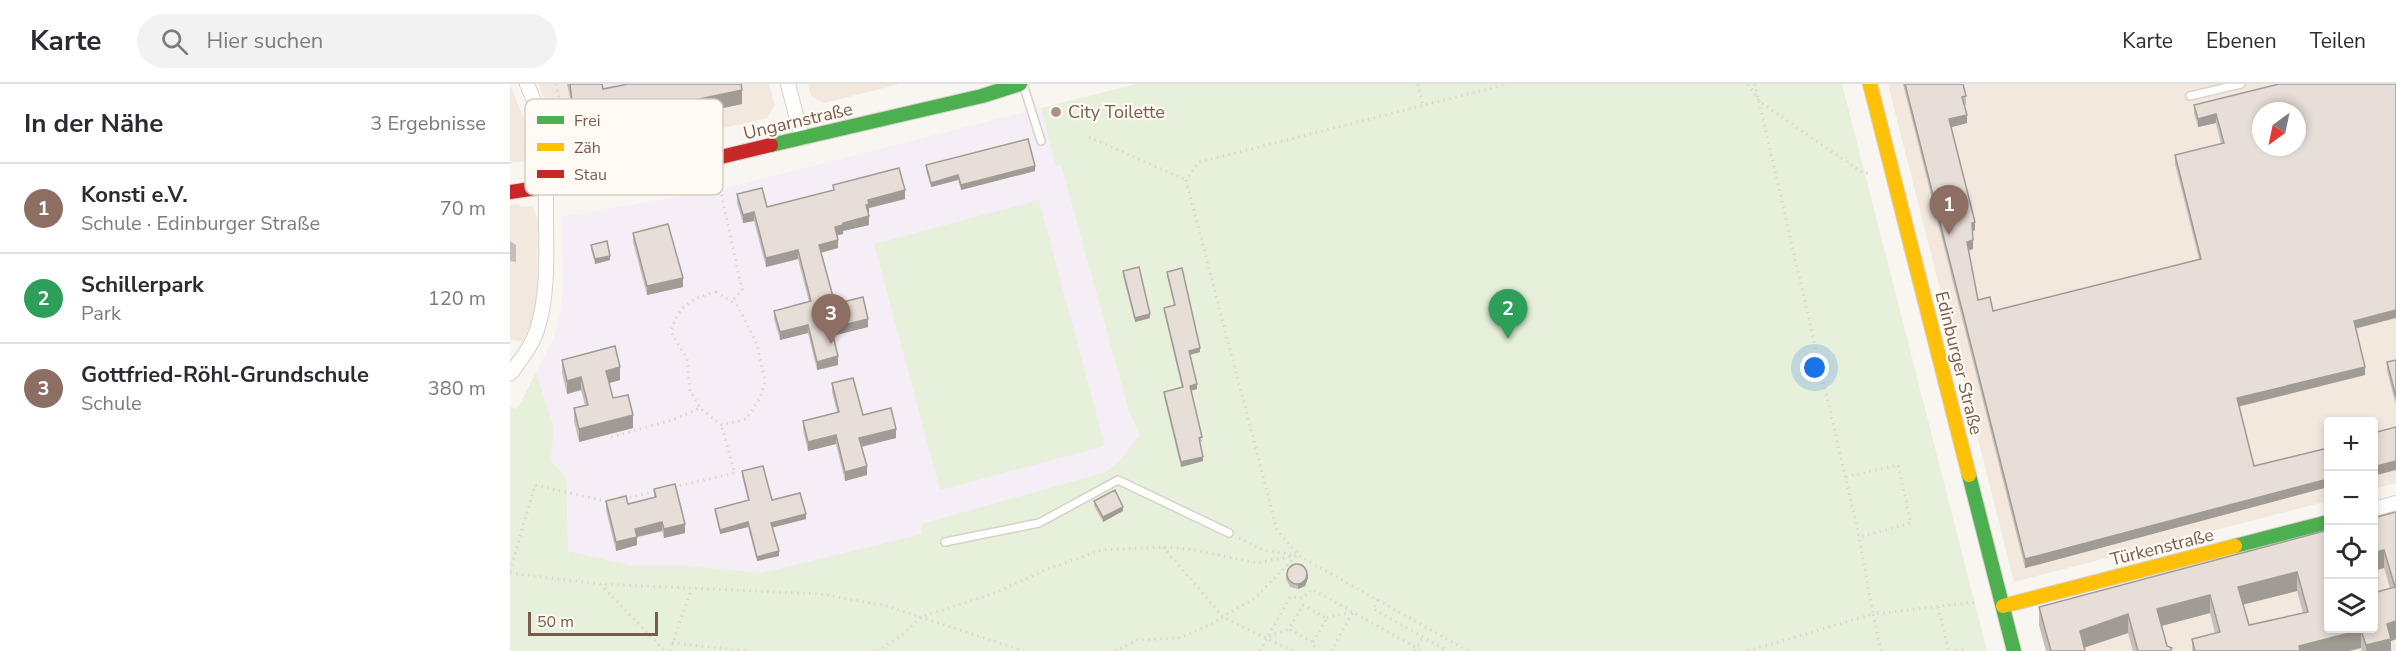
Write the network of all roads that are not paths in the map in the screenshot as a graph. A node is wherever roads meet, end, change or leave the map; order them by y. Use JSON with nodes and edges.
{"nodes":[{"id":1,"x":527,"y":84,"type":"edge"},
{"id":2,"x":788,"y":84,"type":"edge"},
{"id":3,"x":1022,"y":84,"type":"edge"},
{"id":4,"x":1870,"y":84,"type":"edge"},
{"id":5,"x":2241,"y":84,"type":"edge"},
{"id":6,"x":2215,"y":87,"type":"edge"},
{"id":7,"x":1002,"y":88,"type":"edge"},
{"id":8,"x":2190,"y":96,"type":"dead end"},
{"id":9,"x":532,"y":99,"type":"edge"},
{"id":10,"x":802,"y":138,"type":"junction"},
{"id":11,"x":1041,"y":141,"type":"dead end"},
{"id":12,"x":723,"y":157,"type":"edge"},
{"id":13,"x":525,"y":190,"type":"edge"},
{"id":14,"x":510,"y":192,"type":"edge"},
{"id":15,"x":548,"y":195,"type":"edge"},
{"id":16,"x":511,"y":373,"type":"edge"},
{"id":17,"x":2396,"y":503,"type":"edge"},
{"id":18,"x":2378,"y":508,"type":"edge"},
{"id":19,"x":2324,"y":523,"type":"edge"},
{"id":20,"x":1229,"y":533,"type":"road end"},
{"id":21,"x":945,"y":542,"type":"dead end"},
{"id":22,"x":2003,"y":606,"type":"junction"},
{"id":23,"x":2014,"y":651,"type":"edge"}],
"edges":[{"from":1,"to":9,"type":"street"},
{"from":2,"to":10,"type":"street"},
{"from":3,"to":7,"type":"street","name":"Ungarnstraße"},
{"from":3,"to":11,"type":"lane"},
{"from":4,"to":22,"type":"street","name":"Edinburger Straße"},
{"from":5,"to":6,"type":"lane"},
{"from":6,"to":8,"type":"lane"},
{"from":7,"to":10,"type":"street","name":"Ungarnstraße"},
{"from":10,"to":12,"type":"street","name":"Ungarnstraße"},
{"from":13,"to":14,"type":"street","name":"Ungarnstraße"},
{"from":15,"to":16,"type":"street"},
{"from":17,"to":18,"type":"street"},
{"from":19,"to":22,"type":"street","name":"Türkenstraße"},
{"from":20,"to":21,"type":"lane"},
{"from":22,"to":23,"type":"street","name":"Edinburger Straße"}]}
